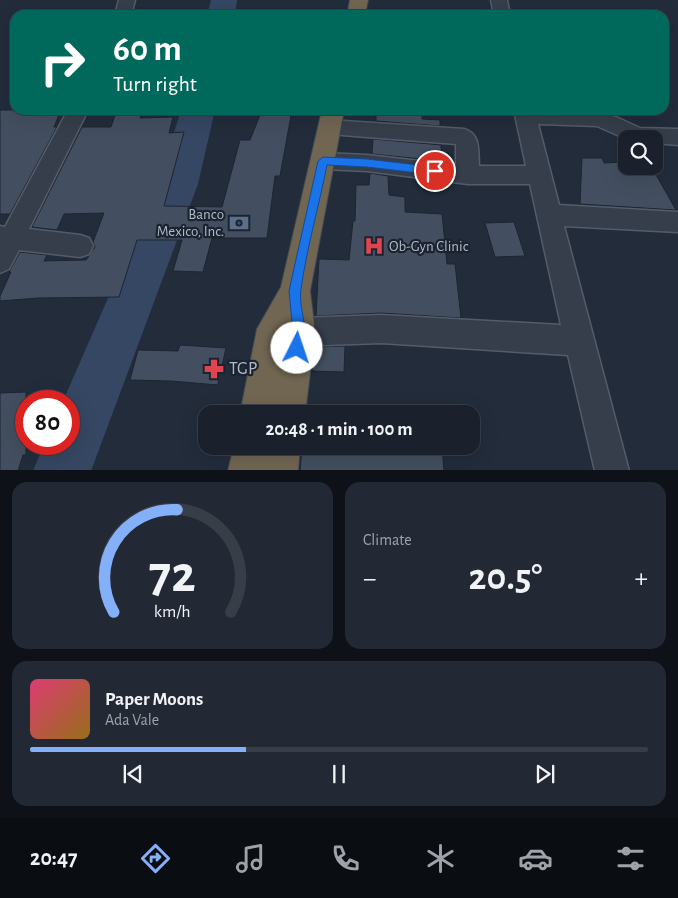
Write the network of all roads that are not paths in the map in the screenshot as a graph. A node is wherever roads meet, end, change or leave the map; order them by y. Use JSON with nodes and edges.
{"nodes":[{"id":1,"x":75,"y":115,"type":"edge"},
{"id":2,"x":525,"y":115,"type":"edge"},
{"id":3,"x":545,"y":115,"type":"edge"},
{"id":4,"x":331,"y":118,"type":"edge"},
{"id":5,"x":678,"y":138,"type":"edge"},
{"id":6,"x":323,"y":161,"type":"junction"},
{"id":7,"x":468,"y":175,"type":"junction"},
{"id":8,"x":539,"y":175,"type":"junction"},
{"id":9,"x":549,"y":215,"type":"junction"},
{"id":10,"x":678,"y":222,"type":"edge"},
{"id":11,"x":6,"y":238,"type":"edge"},
{"id":12,"x":80,"y":246,"type":"dead end"},
{"id":13,"x":0,"y":261,"type":"edge"},
{"id":14,"x":295,"y":291,"type":"junction"},
{"id":15,"x":299,"y":332,"type":"junction"},
{"id":16,"x":579,"y":340,"type":"junction"},
{"id":17,"x":260,"y":405,"type":"edge"},
{"id":18,"x":288,"y":405,"type":"edge"},
{"id":19,"x":250,"y":455,"type":"edge"},
{"id":20,"x":281,"y":455,"type":"edge"},
{"id":21,"x":247,"y":470,"type":"edge"},
{"id":22,"x":279,"y":470,"type":"edge"},
{"id":23,"x":612,"y":470,"type":"edge"}],
"edges":[{"from":1,"to":11,"type":"street"},
{"from":2,"to":8,"type":"street"},
{"from":3,"to":5,"type":"street"},
{"from":4,"to":6,"type":"highway"},
{"from":4,"to":7,"type":"street"},
{"from":6,"to":7,"type":"street"},
{"from":6,"to":14,"type":"highway"},
{"from":7,"to":8,"type":"street"},
{"from":8,"to":9,"type":"street"},
{"from":9,"to":10,"type":"street"},
{"from":9,"to":16,"type":"street"},
{"from":11,"to":12,"type":"street"},
{"from":11,"to":13,"type":"street"},
{"from":14,"to":15,"type":"highway"},
{"from":14,"to":17,"type":"highway"},
{"from":15,"to":16,"type":"street"},
{"from":15,"to":18,"type":"highway"},
{"from":16,"to":23,"type":"street"},
{"from":19,"to":21,"type":"highway"},
{"from":20,"to":22,"type":"highway"}]}
